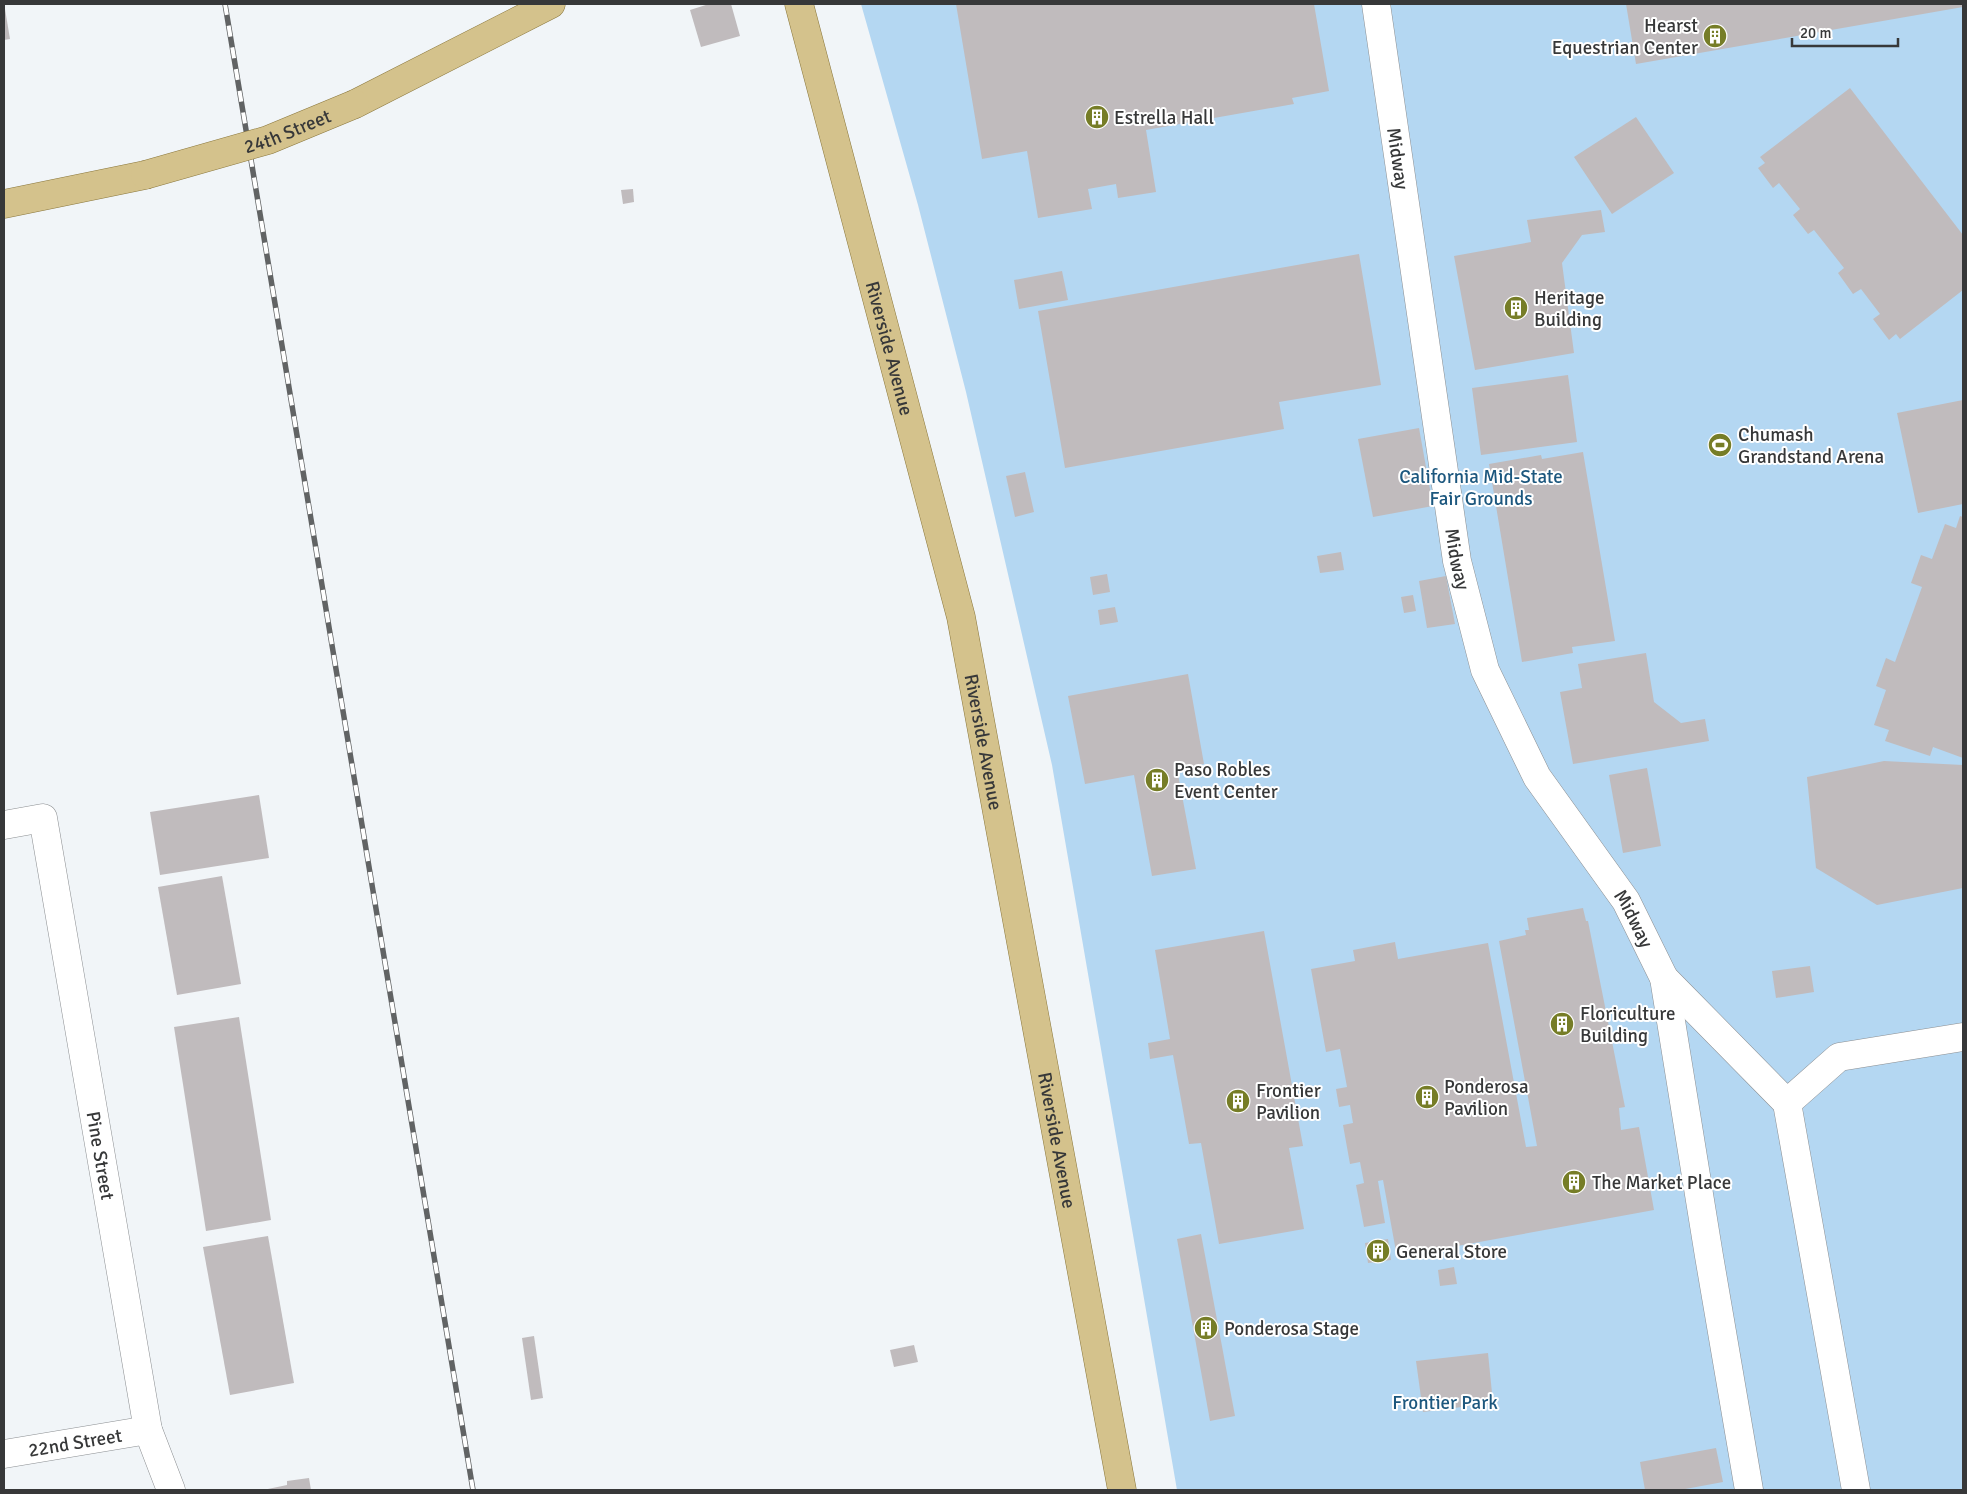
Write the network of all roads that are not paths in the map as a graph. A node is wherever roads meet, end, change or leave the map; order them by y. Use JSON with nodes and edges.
{"nodes":[{"id":1,"x":551,"y":4,"type":"edge"},
{"id":2,"x":799,"y":4,"type":"edge"},
{"id":3,"x":1376,"y":4,"type":"edge"},
{"id":4,"x":4,"y":204,"type":"edge"},
{"id":5,"x":4,"y":825,"type":"edge"},
{"id":6,"x":1664,"y":978,"type":"junction"},
{"id":7,"x":1963,"y":1037,"type":"edge"},
{"id":8,"x":1787,"y":1104,"type":"junction"},
{"id":9,"x":148,"y":1430,"type":"junction"},
{"id":10,"x":4,"y":1454,"type":"edge"},
{"id":11,"x":171,"y":1490,"type":"edge"},
{"id":12,"x":1122,"y":1490,"type":"edge"},
{"id":13,"x":1749,"y":1490,"type":"edge"},
{"id":14,"x":1856,"y":1490,"type":"edge"}],
"edges":[{"from":1,"to":4,"type":"main road","name":"24th Street","bridge":true},
{"from":2,"to":12,"type":"main road","name":"Riverside Avenue"},
{"from":3,"to":6,"type":"street","name":"Midway"},
{"from":5,"to":9,"type":"street","name":"Pine Street"},
{"from":6,"to":8,"type":"street"},
{"from":6,"to":13,"type":"street"},
{"from":7,"to":8,"type":"street"},
{"from":8,"to":14,"type":"street"},
{"from":9,"to":10,"type":"street","name":"22nd Street"},
{"from":9,"to":11,"type":"street","name":"Pine Street"}]}
